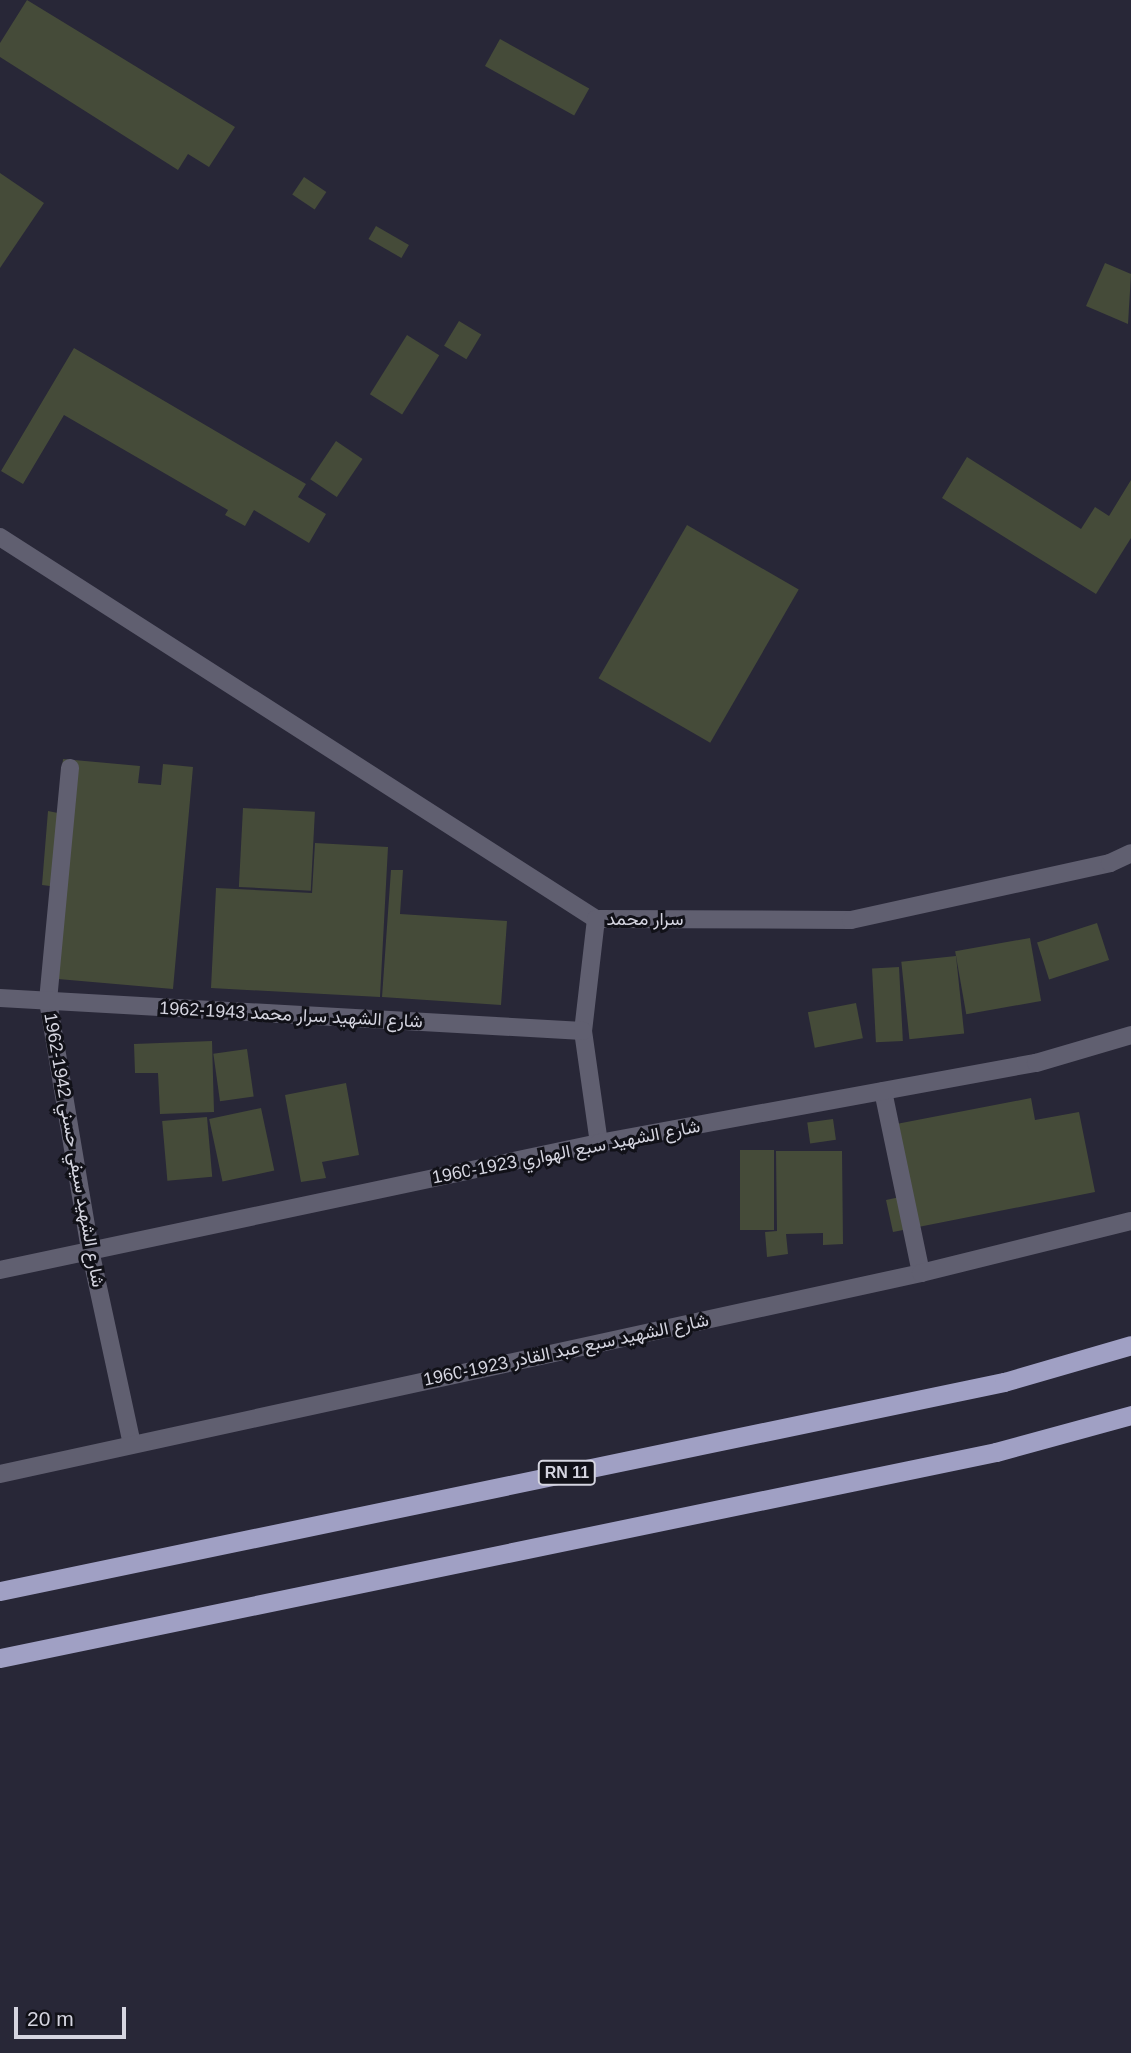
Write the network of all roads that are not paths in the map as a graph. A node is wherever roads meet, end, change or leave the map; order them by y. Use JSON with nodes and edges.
{"nodes":[{"id":1,"x":0,"y":537,"type":"edge"},
{"id":2,"x":70,"y":768,"type":"dead end"},
{"id":3,"x":1131,"y":853,"type":"edge"},
{"id":4,"x":596,"y":919,"type":"junction"},
{"id":5,"x":0,"y":998,"type":"edge"},
{"id":6,"x":48,"y":1001,"type":"junction"},
{"id":7,"x":583,"y":1031,"type":"junction"},
{"id":8,"x":1131,"y":1034,"type":"edge"},
{"id":9,"x":883,"y":1091,"type":"junction"},
{"id":10,"x":599,"y":1143,"type":"junction"},
{"id":11,"x":1131,"y":1221,"type":"edge"},
{"id":12,"x":90,"y":1250,"type":"junction"},
{"id":13,"x":0,"y":1270,"type":"edge"},
{"id":14,"x":921,"y":1273,"type":"junction"},
{"id":15,"x":1131,"y":1345,"type":"edge"},
{"id":16,"x":1131,"y":1415,"type":"edge"},
{"id":17,"x":132,"y":1445,"type":"junction"},
{"id":18,"x":0,"y":1474,"type":"edge"},
{"id":19,"x":0,"y":1591,"type":"edge"},
{"id":20,"x":0,"y":1658,"type":"edge"}],
"edges":[{"from":1,"to":4,"type":"street","name":"سرار محمد"},
{"from":2,"to":6,"type":"street","name":"شارع الشهيد سيفي حسني 1942-1962"},
{"from":3,"to":4,"type":"street","name":"سرار محمد"},
{"from":4,"to":7,"type":"street"},
{"from":5,"to":6,"type":"street","name":"شارع الشهيد سرار محمد 1943-1962"},
{"from":6,"to":7,"type":"street","name":"شارع الشهيد سرار محمد 1943-1962"},
{"from":6,"to":12,"type":"street","name":"شارع الشهيد سيفي حسني 1942-1962"},
{"from":7,"to":10,"type":"street"},
{"from":8,"to":9,"type":"street","name":"شارع الشهيد سبع الهواري 1923-1960"},
{"from":9,"to":10,"type":"street","name":"شارع الشهيد سبع الهواري 1923-1960"},
{"from":9,"to":14,"type":"street"},
{"from":10,"to":12,"type":"street","name":"شارع الشهيد سبع الهواري 1923-1960"},
{"from":11,"to":14,"type":"street","name":"شارع الشهيد سبع عبد القادر 1923-1960"},
{"from":12,"to":13,"type":"street","name":"شارع الشهيد سبع الهواري 1923-1960"},
{"from":12,"to":17,"type":"street","name":"شارع الشهيد سيفي حسني 1942-1962"},
{"from":14,"to":17,"type":"street","name":"شارع الشهيد سبع عبد القادر 1923-1960"},
{"from":15,"to":19,"type":"highway","number":"RN 11"},
{"from":16,"to":20,"type":"highway"},
{"from":17,"to":18,"type":"street","name":"شارع الشهيد سبع عبد القادر 1923-1960"}]}
